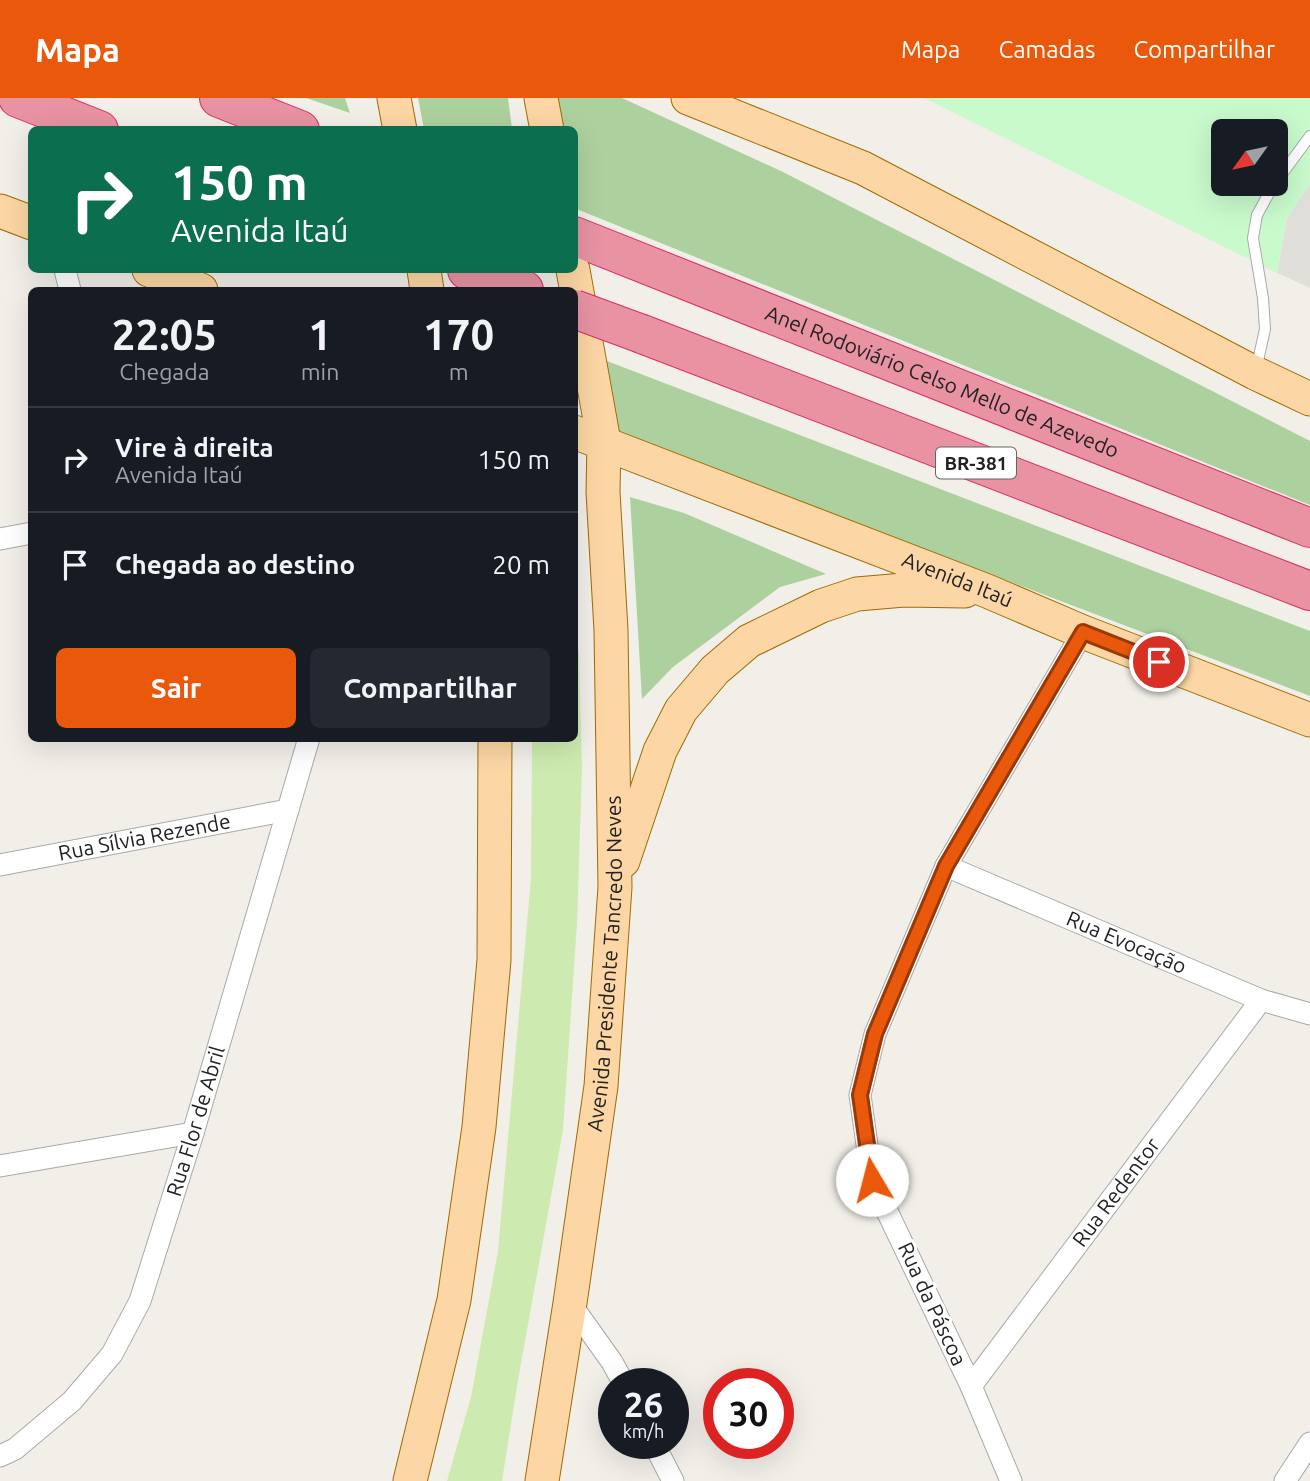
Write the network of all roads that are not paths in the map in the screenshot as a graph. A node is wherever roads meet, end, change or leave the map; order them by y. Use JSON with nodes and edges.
{"nodes":[{"id":1,"x":18,"y":98,"type":"edge"},
{"id":2,"x":219,"y":98,"type":"edge"},
{"id":3,"x":394,"y":98,"type":"edge"},
{"id":4,"x":541,"y":98,"type":"edge"},
{"id":5,"x":688,"y":98,"type":"edge"},
{"id":6,"x":89,"y":126,"type":"edge"},
{"id":7,"x":290,"y":126,"type":"edge"},
{"id":8,"x":399,"y":126,"type":"edge"},
{"id":9,"x":546,"y":126,"type":"edge"},
{"id":10,"x":1310,"y":136,"type":"edge"},
{"id":11,"x":1288,"y":166,"type":"edge"},
{"id":12,"x":1268,"y":196,"type":"edge"},
{"id":13,"x":0,"y":211,"type":"edge"},
{"id":14,"x":28,"y":222,"type":"edge"},
{"id":15,"x":578,"y":238,"type":"edge"},
{"id":16,"x":157,"y":273,"type":"edge"},
{"id":17,"x":476,"y":273,"type":"edge"},
{"id":18,"x":193,"y":287,"type":"edge"},
{"id":19,"x":515,"y":287,"type":"edge"},
{"id":20,"x":578,"y":310,"type":"edge"},
{"id":21,"x":578,"y":322,"type":"edge"},
{"id":22,"x":1255,"y":373,"type":"junction"},
{"id":23,"x":1310,"y":399,"type":"edge"},
{"id":24,"x":589,"y":437,"type":"edge"},
{"id":25,"x":1310,"y":528,"type":"edge"},
{"id":26,"x":28,"y":534,"type":"edge"},
{"id":27,"x":0,"y":539,"type":"edge"},
{"id":28,"x":986,"y":591,"type":"junction"},
{"id":29,"x":1310,"y":591,"type":"edge"},
{"id":30,"x":1083,"y":632,"type":"junction"},
{"id":31,"x":1310,"y":720,"type":"edge"},
{"id":32,"x":308,"y":742,"type":"edge"},
{"id":33,"x":495,"y":742,"type":"edge"},
{"id":34,"x":288,"y":810,"type":"junction"},
{"id":35,"x":0,"y":864,"type":"edge"},
{"id":36,"x":946,"y":866,"type":"junction"},
{"id":37,"x":615,"y":887,"type":"junction"},
{"id":38,"x":1261,"y":1000,"type":"junction"},
{"id":39,"x":1310,"y":1014,"type":"edge"},
{"id":40,"x":193,"y":1133,"type":"junction"},
{"id":41,"x":0,"y":1166,"type":"edge"},
{"id":42,"x":570,"y":1303,"type":"junction"},
{"id":43,"x":615,"y":1368,"type":"edge"},
{"id":44,"x":971,"y":1387,"type":"junction"},
{"id":45,"x":1310,"y":1443,"type":"edge"},
{"id":46,"x":0,"y":1456,"type":"edge"},
{"id":47,"x":662,"y":1459,"type":"edge"},
{"id":48,"x":410,"y":1481,"type":"edge"},
{"id":49,"x":542,"y":1481,"type":"edge"},
{"id":50,"x":673,"y":1481,"type":"edge"},
{"id":51,"x":1011,"y":1481,"type":"edge"},
{"id":52,"x":1285,"y":1481,"type":"edge"}],
"edges":[{"from":1,"to":6,"type":"highway"},
{"from":2,"to":7,"type":"highway"},
{"from":3,"to":8,"type":"main road"},
{"from":4,"to":9,"type":"main road"},
{"from":5,"to":22,"type":"main road"},
{"from":10,"to":11,"type":"lane"},
{"from":12,"to":22,"type":"lane"},
{"from":13,"to":14,"type":"main road"},
{"from":15,"to":25,"type":"highway","name":"Anel Rodoviário Celso Mello de Azevedo"},
{"from":16,"to":18,"type":"main road"},
{"from":17,"to":19,"type":"highway"},
{"from":20,"to":29,"type":"highway","number":"BR-381","bridge":true},
{"from":21,"to":24,"type":"main road","name":"Avenida Presidente Tancredo Neves"},
{"from":22,"to":23,"type":"main road"},
{"from":24,"to":28,"type":"main road","name":"Avenida Itaú"},
{"from":24,"to":37,"type":"main road","name":"Avenida Presidente Tancredo Neves"},
{"from":26,"to":27,"type":"street"},
{"from":28,"to":30,"type":"main road","name":"Avenida Itaú"},
{"from":28,"to":37,"type":"main road"},
{"from":30,"to":31,"type":"main road","name":"Avenida Itaú"},
{"from":30,"to":36,"type":"street","name":"Rua da Páscoa"},
{"from":32,"to":34,"type":"street","name":"Rua Flor de Abril"},
{"from":33,"to":48,"type":"main road"},
{"from":34,"to":35,"type":"street","name":"Rua Sílvia Rezende"},
{"from":34,"to":40,"type":"street","name":"Rua Flor de Abril"},
{"from":36,"to":38,"type":"street","name":"Rua Evocação"},
{"from":36,"to":44,"type":"street","name":"Rua da Páscoa"},
{"from":37,"to":42,"type":"main road","name":"Avenida Presidente Tancredo Neves"},
{"from":38,"to":39,"type":"street","name":"Rua Evocação"},
{"from":38,"to":44,"type":"street","name":"Rua Redentor"},
{"from":40,"to":41,"type":"street"},
{"from":40,"to":46,"type":"street","name":"Rua Flor de Abril"},
{"from":42,"to":43,"type":"street"},
{"from":42,"to":49,"type":"main road","name":"Avenida Presidente Tancredo Neves"},
{"from":44,"to":51,"type":"street","name":"Rua da Páscoa"},
{"from":45,"to":52,"type":"street"},
{"from":47,"to":50,"type":"street"}]}
